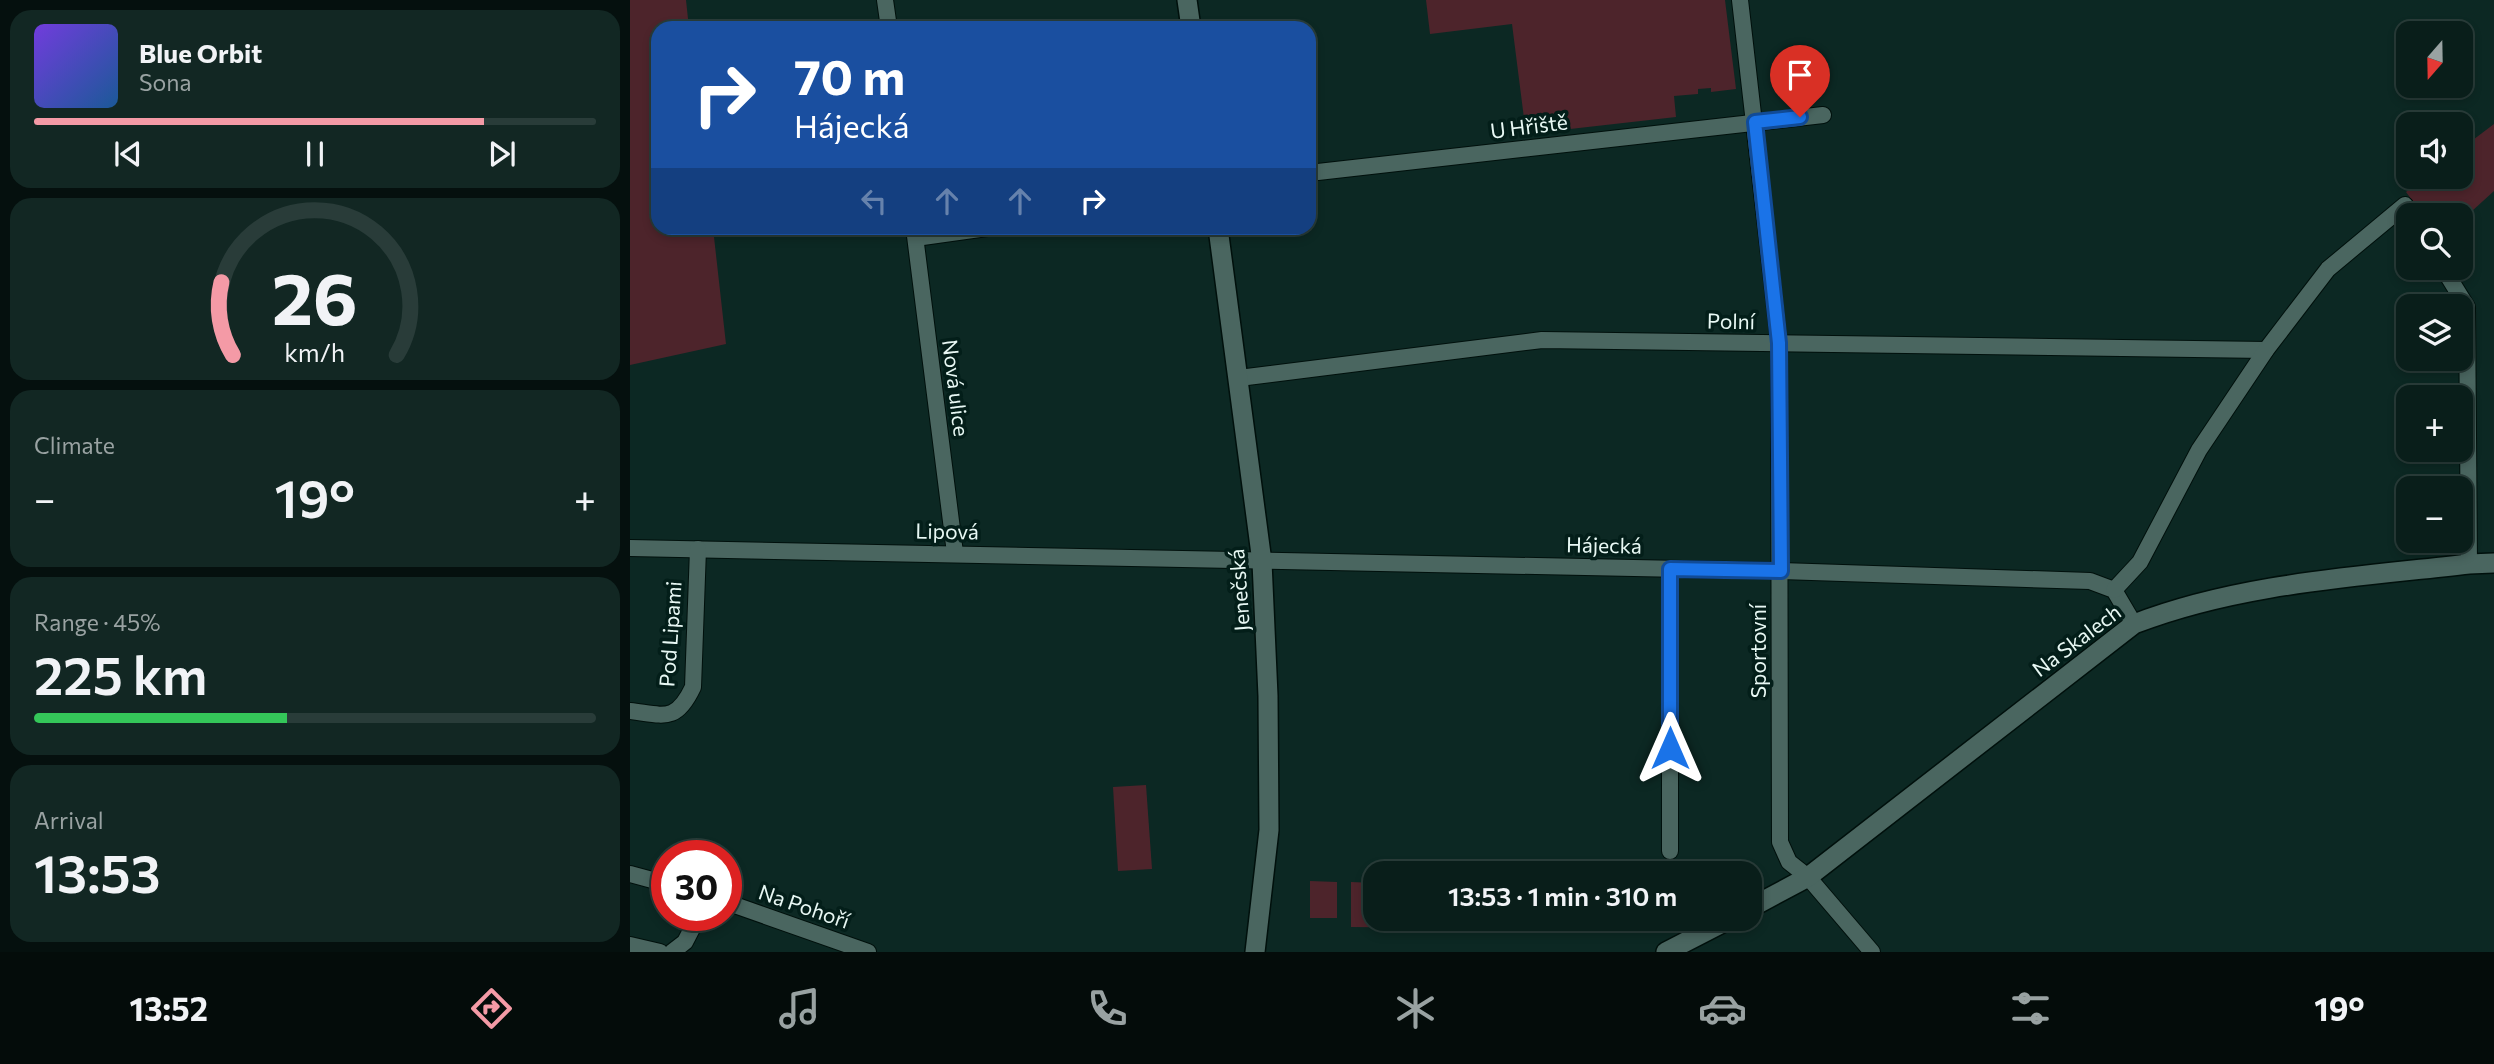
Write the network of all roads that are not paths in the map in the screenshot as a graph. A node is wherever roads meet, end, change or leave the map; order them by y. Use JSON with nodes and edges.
{"nodes":[{"id":1,"x":885,"y":0,"type":"edge"},
{"id":2,"x":1187,"y":0,"type":"edge"},
{"id":3,"x":1740,"y":0,"type":"edge"},
{"id":4,"x":888,"y":21,"type":"edge"},
{"id":5,"x":1190,"y":21,"type":"edge"},
{"id":6,"x":1823,"y":115,"type":"dead end"},
{"id":7,"x":1755,"y":122,"type":"junction"},
{"id":8,"x":1316,"y":172,"type":"edge"},
{"id":9,"x":2396,"y":219,"type":"edge"},
{"id":10,"x":915,"y":235,"type":"edge"},
{"id":11,"x":1219,"y":235,"type":"edge"},
{"id":12,"x":2450,"y":280,"type":"edge"},
{"id":13,"x":1779,"y":343,"type":"junction"},
{"id":14,"x":2266,"y":349,"type":"junction"},
{"id":15,"x":1239,"y":378,"type":"junction"},
{"id":16,"x":630,"y":548,"type":"edge"},
{"id":17,"x":698,"y":549,"type":"junction"},
{"id":18,"x":955,"y":553,"type":"junction"},
{"id":19,"x":1262,"y":562,"type":"junction"},
{"id":20,"x":2469,"y":564,"type":"junction"},
{"id":21,"x":2494,"y":564,"type":"edge"},
{"id":22,"x":1670,"y":569,"type":"junction"},
{"id":23,"x":1781,"y":571,"type":"junction"},
{"id":24,"x":2114,"y":590,"type":"junction"},
{"id":25,"x":2134,"y":624,"type":"junction"},
{"id":26,"x":630,"y":711,"type":"edge"},
{"id":27,"x":1670,"y":851,"type":"dead end"},
{"id":28,"x":630,"y":874,"type":"edge"},
{"id":29,"x":1808,"y":877,"type":"junction"},
{"id":30,"x":651,"y":880,"type":"edge"},
{"id":31,"x":1762,"y":902,"type":"edge"},
{"id":32,"x":742,"y":908,"type":"edge"},
{"id":33,"x":691,"y":931,"type":"edge"},
{"id":34,"x":1707,"y":931,"type":"edge"},
{"id":35,"x":630,"y":945,"type":"edge"},
{"id":36,"x":660,"y":952,"type":"edge"},
{"id":37,"x":672,"y":952,"type":"edge"},
{"id":38,"x":867,"y":952,"type":"edge"},
{"id":39,"x":1255,"y":952,"type":"edge"},
{"id":40,"x":1666,"y":952,"type":"edge"},
{"id":41,"x":1872,"y":952,"type":"edge"}],
"edges":[{"from":1,"to":4,"type":"street"},
{"from":2,"to":5,"type":"street"},
{"from":3,"to":7,"type":"street"},
{"from":6,"to":7,"type":"street","name":"U Hřiště"},
{"from":7,"to":8,"type":"street","name":"U Hřiště"},
{"from":7,"to":13,"type":"street","name":"Sportovní"},
{"from":9,"to":14,"type":"street"},
{"from":10,"to":18,"type":"street","name":"Nová ulice"},
{"from":11,"to":15,"type":"street","name":"Jenečská"},
{"from":12,"to":20,"type":"street"},
{"from":13,"to":14,"type":"street","name":"Polní"},
{"from":13,"to":15,"type":"street","name":"Polní"},
{"from":13,"to":23,"type":"street","name":"Sportovní"},
{"from":14,"to":24,"type":"street"},
{"from":15,"to":19,"type":"street","name":"Jenečská"},
{"from":16,"to":17,"type":"street","name":"Lipová"},
{"from":17,"to":18,"type":"street","name":"Lipová"},
{"from":17,"to":26,"type":"street","name":"Pod Lipami"},
{"from":18,"to":19,"type":"street","name":"Lipová"},
{"from":19,"to":22,"type":"street","name":"Hájecká"},
{"from":19,"to":39,"type":"street","name":"Jenečská"},
{"from":20,"to":21,"type":"street","name":"Na Skalech"},
{"from":20,"to":25,"type":"street","name":"Na Skalech"},
{"from":22,"to":23,"type":"street","name":"Hájecká"},
{"from":22,"to":27,"type":"street"},
{"from":23,"to":24,"type":"street","name":"Hájecká"},
{"from":23,"to":29,"type":"street","name":"Sportovní"},
{"from":24,"to":25,"type":"street"},
{"from":25,"to":29,"type":"street","name":"Na Skalech"},
{"from":28,"to":30,"type":"street"},
{"from":29,"to":31,"type":"street","name":"Na Skalech"},
{"from":29,"to":41,"type":"street","name":"Sportovní"},
{"from":32,"to":38,"type":"street","name":"Na Pohoří"},
{"from":33,"to":37,"type":"street"},
{"from":34,"to":40,"type":"street"},
{"from":35,"to":36,"type":"street"}]}
